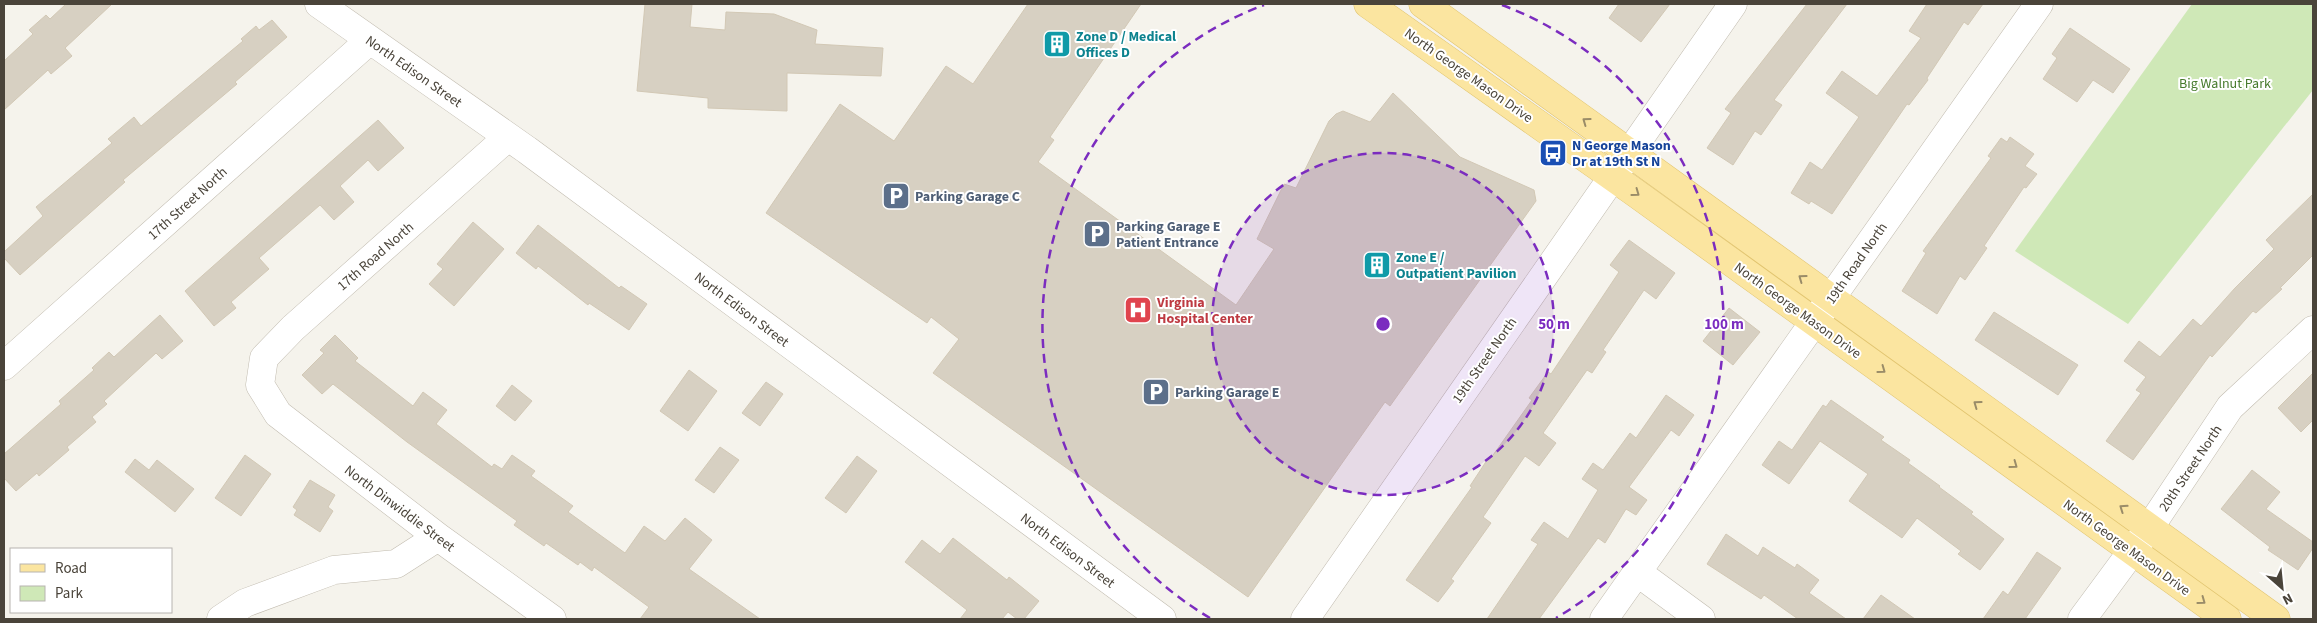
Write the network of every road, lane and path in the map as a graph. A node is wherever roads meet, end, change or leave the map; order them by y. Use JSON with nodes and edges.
{"nodes":[{"id":1,"x":319,"y":4,"type":"edge"},
{"id":2,"x":1368,"y":4,"type":"edge"},
{"id":3,"x":1423,"y":4,"type":"edge"},
{"id":4,"x":1734,"y":4,"type":"edge"},
{"id":5,"x":2039,"y":4,"type":"edge"},
{"id":6,"x":370,"y":40,"type":"junction"},
{"id":7,"x":508,"y":137,"type":"junction"},
{"id":8,"x":1629,"y":152,"type":"junction"},
{"id":9,"x":1613,"y":176,"type":"junction"},
{"id":10,"x":1831,"y":298,"type":"junction"},
{"id":11,"x":1814,"y":322,"type":"junction"},
{"id":12,"x":2313,"y":330,"type":"edge"},
{"id":13,"x":4,"y":366,"type":"edge"},
{"id":14,"x":260,"y":385,"type":"joint"},
{"id":15,"x":2150,"y":528,"type":"junction"},
{"id":16,"x":438,"y":537,"type":"junction"},
{"id":17,"x":2132,"y":551,"type":"junction"},
{"id":18,"x":1637,"y":572,"type":"junction"},
{"id":19,"x":222,"y":619,"type":"edge"},
{"id":20,"x":552,"y":619,"type":"edge"},
{"id":21,"x":1162,"y":619,"type":"edge"},
{"id":22,"x":1304,"y":619,"type":"edge"},
{"id":23,"x":1604,"y":619,"type":"edge"},
{"id":24,"x":1701,"y":619,"type":"edge"},
{"id":25,"x":2082,"y":619,"type":"edge"},
{"id":26,"x":2227,"y":619,"type":"edge"},
{"id":27,"x":2276,"y":619,"type":"edge"}],
"edges":[{"from":1,"to":6,"type":"street","name":"North Edison Street"},
{"from":2,"to":9,"type":"main road","name":"North George Mason Drive"},
{"from":8,"to":3,"type":"main road","name":"North George Mason Drive","one_way":true},
{"from":4,"to":8,"type":"street","name":"19th Street North"},
{"from":5,"to":10,"type":"street","name":"19th Road North"},
{"from":6,"to":7,"type":"street","name":"North Edison Street"},
{"from":6,"to":13,"type":"street","name":"17th Street North"},
{"from":7,"to":14,"type":"street","name":"17th Road North"},
{"from":7,"to":21,"type":"street","name":"North Edison Street"},
{"from":8,"to":9,"type":"street","name":"19th Street North"},
{"from":10,"to":8,"type":"main road","name":"North George Mason Drive","one_way":true},
{"from":9,"to":11,"type":"main road","name":"North George Mason Drive","one_way":true},
{"from":9,"to":22,"type":"street","name":"19th Street North"},
{"from":10,"to":11,"type":"street","name":"19th Road North"},
{"from":15,"to":10,"type":"main road","name":"North George Mason Drive","one_way":true},
{"from":11,"to":17,"type":"main road","name":"North George Mason Drive","one_way":true},
{"from":11,"to":18,"type":"street","name":"19th Road North"},
{"from":12,"to":15,"type":"street","name":"20th Street North"},
{"from":14,"to":16,"type":"street","name":"North Dinwiddie Street"},
{"from":15,"to":17,"type":"street","name":"20th Street North"},
{"from":15,"to":27,"type":"main road","name":"North George Mason Drive"},
{"from":16,"to":19,"type":"street"},
{"from":16,"to":20,"type":"street","name":"North Dinwiddie Street"},
{"from":17,"to":25,"type":"street","name":"20th Street North"},
{"from":17,"to":26,"type":"main road","name":"North George Mason Drive","one_way":true},
{"from":18,"to":23,"type":"street","name":"19th Road North"},
{"from":18,"to":24,"type":"street"}]}
